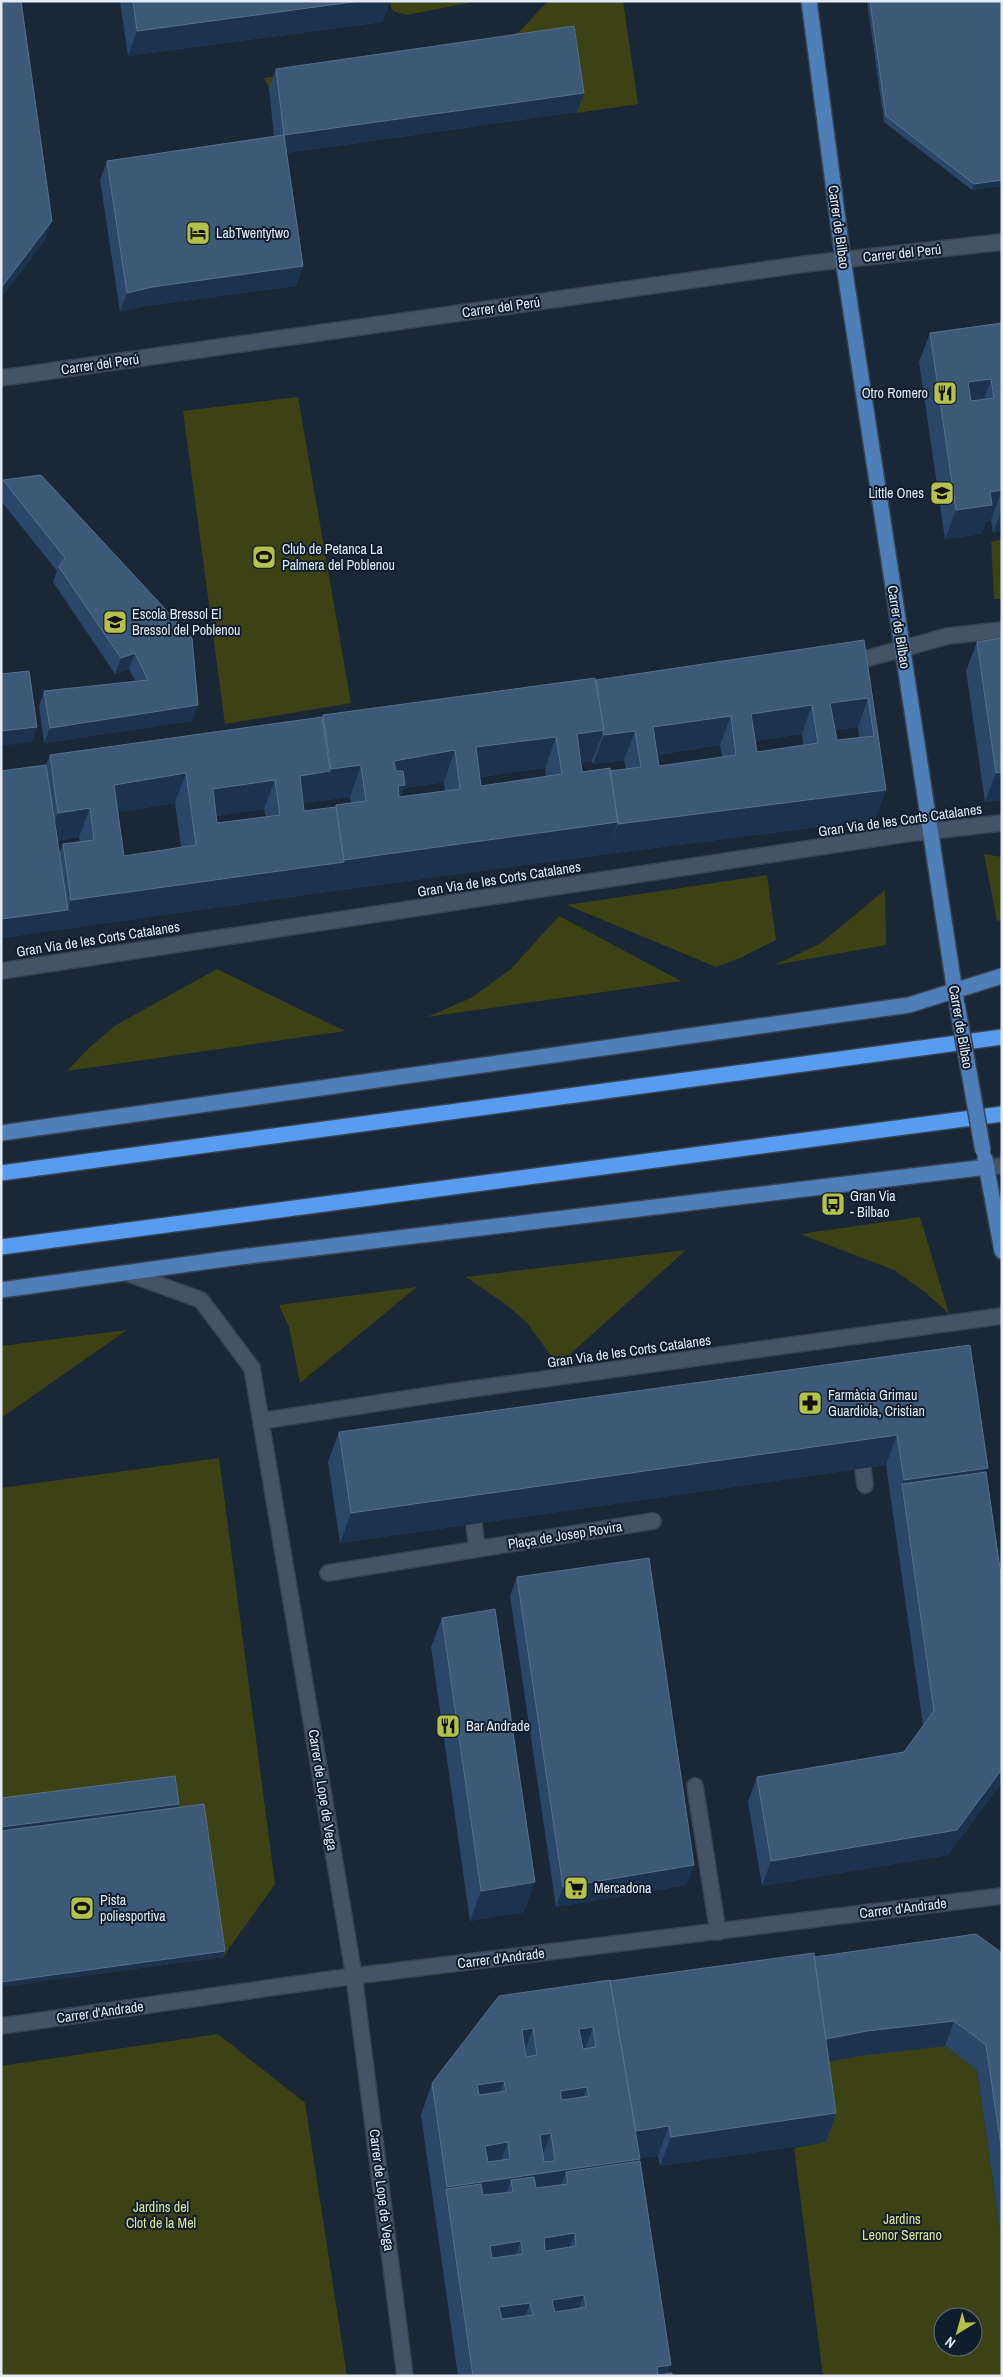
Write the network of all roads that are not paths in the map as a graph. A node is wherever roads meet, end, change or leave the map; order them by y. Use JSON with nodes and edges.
{"nodes":[{"id":1,"x":809,"y":1,"type":"edge"},
{"id":2,"x":1002,"y":242,"type":"edge"},
{"id":3,"x":843,"y":259,"type":"junction"},
{"id":4,"x":1,"y":378,"type":"edge"},
{"id":5,"x":1002,"y":630,"type":"edge"},
{"id":6,"x":902,"y":649,"type":"junction"},
{"id":7,"x":828,"y":664,"type":"edge"},
{"id":8,"x":1002,"y":823,"type":"edge"},
{"id":9,"x":930,"y":832,"type":"junction"},
{"id":10,"x":1,"y":971,"type":"edge"},
{"id":11,"x":1002,"y":976,"type":"edge"},
{"id":12,"x":956,"y":997,"type":"junction"},
{"id":13,"x":1002,"y":1037,"type":"edge"},
{"id":14,"x":1002,"y":1114,"type":"edge"},
{"id":15,"x":1,"y":1133,"type":"edge"},
{"id":16,"x":994,"y":1166,"type":"edge"},
{"id":17,"x":1,"y":1173,"type":"edge"},
{"id":18,"x":1,"y":1247,"type":"edge"},
{"id":19,"x":1002,"y":1251,"type":"edge"},
{"id":20,"x":127,"y":1273,"type":"junction"},
{"id":21,"x":1,"y":1290,"type":"edge"},
{"id":22,"x":1002,"y":1316,"type":"edge"},
{"id":23,"x":261,"y":1421,"type":"junction"},
{"id":24,"x":864,"y":1468,"type":"edge"},
{"id":25,"x":865,"y":1485,"type":"edge"},
{"id":26,"x":653,"y":1521,"type":"dead end"},
{"id":27,"x":474,"y":1524,"type":"edge"},
{"id":28,"x":477,"y":1549,"type":"junction"},
{"id":29,"x":328,"y":1573,"type":"dead end"},
{"id":30,"x":695,"y":1786,"type":"dead end"},
{"id":31,"x":1002,"y":1896,"type":"edge"},
{"id":32,"x":718,"y":1932,"type":"junction"},
{"id":33,"x":354,"y":1976,"type":"junction"},
{"id":34,"x":1,"y":2026,"type":"edge"},
{"id":35,"x":405,"y":2376,"type":"edge"}],
"edges":[{"from":1,"to":3,"type":"main road","name":"Carrer de Bilbao"},
{"from":2,"to":3,"type":"street","name":"Carrer del Perú"},
{"from":3,"to":4,"type":"street","name":"Carrer del Perú"},
{"from":3,"to":6,"type":"main road","name":"Carrer de Bilbao"},
{"from":5,"to":6,"type":"street"},
{"from":6,"to":7,"type":"street"},
{"from":6,"to":9,"type":"main road","name":"Carrer de Bilbao"},
{"from":8,"to":9,"type":"street","name":"Gran Via de les Corts Catalanes"},
{"from":9,"to":10,"type":"street","name":"Gran Via de les Corts Catalanes"},
{"from":9,"to":12,"type":"main road","name":"Carrer de Bilbao"},
{"from":11,"to":12,"type":"main road"},
{"from":12,"to":15,"type":"main road"},
{"from":12,"to":16,"type":"main road","name":"Carrer de Bilbao","bridge":true},
{"from":13,"to":17,"type":"highway"},
{"from":14,"to":18,"type":"highway"},
{"from":16,"to":19,"type":"main road","name":"Carrer de Bilbao"},
{"from":16,"to":20,"type":"main road"},
{"from":20,"to":21,"type":"main road"},
{"from":20,"to":23,"type":"street","name":"Carrer de Lope de Vega"},
{"from":22,"to":23,"type":"street","name":"Gran Via de les Corts Catalanes"},
{"from":23,"to":33,"type":"street","name":"Carrer de Lope de Vega"},
{"from":24,"to":25,"type":"street"},
{"from":26,"to":28,"type":"street","name":"Plaça de Josep Rovira"},
{"from":27,"to":28,"type":"street"},
{"from":28,"to":29,"type":"street","name":"Plaça de Josep Rovira"},
{"from":30,"to":32,"type":"street"},
{"from":31,"to":32,"type":"street","name":"Carrer d'Andrade"},
{"from":32,"to":33,"type":"street","name":"Carrer d'Andrade"},
{"from":33,"to":34,"type":"street","name":"Carrer d'Andrade"},
{"from":33,"to":35,"type":"street","name":"Carrer de Lope de Vega"}]}
